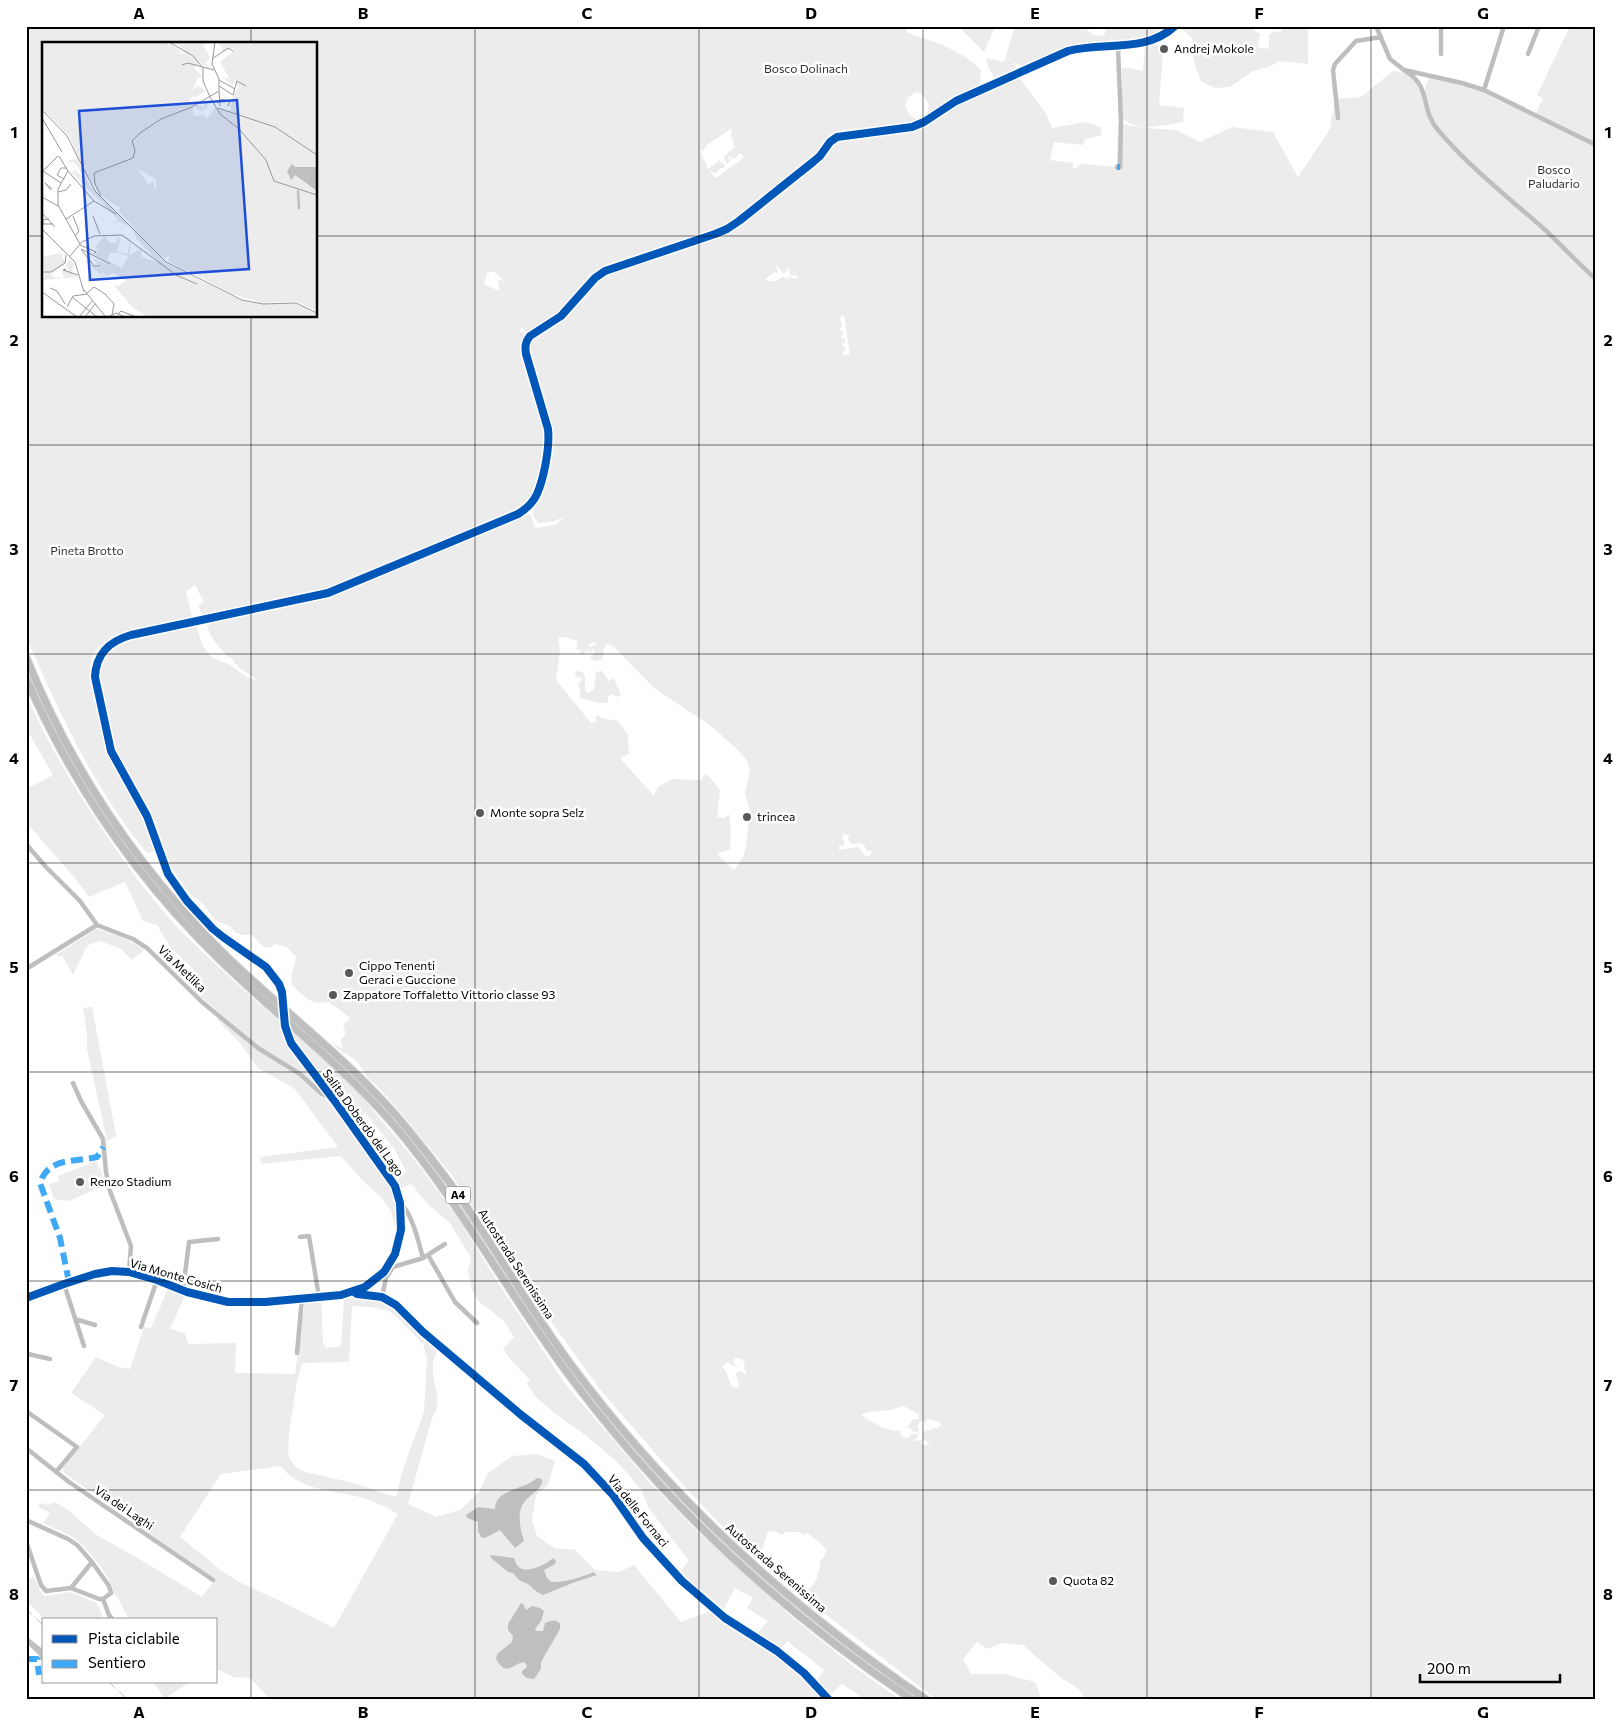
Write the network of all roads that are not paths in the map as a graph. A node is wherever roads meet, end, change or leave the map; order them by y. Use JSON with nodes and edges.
{"nodes":[{"id":1,"x":1174,"y":26,"type":"edge"},
{"id":2,"x":1376,"y":26,"type":"edge"},
{"id":3,"x":1442,"y":26,"type":"edge"},
{"id":4,"x":1504,"y":26,"type":"edge"},
{"id":5,"x":1539,"y":26,"type":"edge"},
{"id":6,"x":1381,"y":37,"type":"junction"},
{"id":7,"x":1118,"y":47,"type":"junction"},
{"id":8,"x":1441,"y":54,"type":"dead end"},
{"id":9,"x":1528,"y":54,"type":"dead end"},
{"id":10,"x":1404,"y":70,"type":"junction"},
{"id":11,"x":1426,"y":76,"type":"junction"},
{"id":12,"x":1422,"y":88,"type":"junction"},
{"id":13,"x":1484,"y":90,"type":"junction"},
{"id":14,"x":1338,"y":118,"type":"dead end"},
{"id":15,"x":1596,"y":145,"type":"edge"},
{"id":16,"x":1118,"y":167,"type":"dead end"},
{"id":17,"x":1596,"y":279,"type":"edge"},
{"id":18,"x":26,"y":657,"type":"edge"},
{"id":19,"x":26,"y":678,"type":"edge"},
{"id":20,"x":26,"y":844,"type":"edge"},
{"id":21,"x":98,"y":925,"type":"junction"},
{"id":22,"x":26,"y":969,"type":"edge"},
{"id":23,"x":283,"y":1000,"type":"dead end"},
{"id":24,"x":285,"y":1026,"type":"dead end"},
{"id":25,"x":73,"y":1083,"type":"dead end"},
{"id":26,"x":334,"y":1100,"type":"junction"},
{"id":27,"x":400,"y":1204,"type":"junction"},
{"id":28,"x":300,"y":1238,"type":"dead end"},
{"id":29,"x":218,"y":1239,"type":"dead end"},
{"id":30,"x":445,"y":1244,"type":"dead end"},
{"id":31,"x":426,"y":1256,"type":"junction"},
{"id":32,"x":129,"y":1272,"type":"junction"},
{"id":33,"x":156,"y":1280,"type":"junction"},
{"id":34,"x":64,"y":1284,"type":"junction"},
{"id":35,"x":183,"y":1290,"type":"junction"},
{"id":36,"x":354,"y":1292,"type":"junction"},
{"id":37,"x":319,"y":1297,"type":"junction"},
{"id":38,"x":382,"y":1297,"type":"junction"},
{"id":39,"x":26,"y":1298,"type":"edge"},
{"id":40,"x":302,"y":1298,"type":"junction"},
{"id":41,"x":76,"y":1319,"type":"junction"},
{"id":42,"x":477,"y":1323,"type":"dead end"},
{"id":43,"x":95,"y":1325,"type":"dead end"},
{"id":44,"x":141,"y":1327,"type":"dead end"},
{"id":45,"x":84,"y":1346,"type":"dead end"},
{"id":46,"x":26,"y":1350,"type":"edge"},
{"id":47,"x":297,"y":1353,"type":"dead end"},
{"id":48,"x":50,"y":1359,"type":"dead end"},
{"id":49,"x":26,"y":1411,"type":"edge"},
{"id":50,"x":26,"y":1448,"type":"edge"},
{"id":51,"x":56,"y":1472,"type":"junction"},
{"id":52,"x":26,"y":1520,"type":"edge"},
{"id":53,"x":26,"y":1540,"type":"edge"},
{"id":54,"x":92,"y":1562,"type":"junction"},
{"id":55,"x":213,"y":1580,"type":"dead end"},
{"id":56,"x":71,"y":1588,"type":"junction"},
{"id":57,"x":103,"y":1599,"type":"junction"},
{"id":58,"x":112,"y":1618,"type":"edge"},
{"id":59,"x":829,"y":1700,"type":"edge"},
{"id":60,"x":913,"y":1700,"type":"edge"},
{"id":61,"x":927,"y":1700,"type":"edge"}],
"edges":[{"from":1,"to":7,"type":"street"},
{"from":2,"to":6,"type":"street"},
{"from":3,"to":8,"type":"street"},
{"from":4,"to":13,"type":"street"},
{"from":5,"to":9,"type":"street"},
{"from":6,"to":10,"type":"street"},
{"from":6,"to":14,"type":"street"},
{"from":7,"to":16,"type":"street"},
{"from":7,"to":23,"type":"street"},
{"from":10,"to":11,"type":"street"},
{"from":10,"to":12,"type":"street"},
{"from":11,"to":12,"type":"street"},
{"from":11,"to":13,"type":"street"},
{"from":12,"to":17,"type":"street"},
{"from":13,"to":15,"type":"street"},
{"from":18,"to":61,"type":"highway","name":"Autostrada Serenissima","number":"A4"},
{"from":19,"to":60,"type":"highway","name":"Autostrada Serenissima","number":"A4"},
{"from":20,"to":21,"type":"street"},
{"from":21,"to":22,"type":"street"},
{"from":21,"to":26,"type":"street","name":"Via Metlika"},
{"from":24,"to":26,"type":"street","name":"Salita Doberdò del Lago"},
{"from":25,"to":32,"type":"street","name":"Via Monte Cosich"},
{"from":26,"to":27,"type":"street","name":"Salita Doberdò del Lago"},
{"from":27,"to":31,"type":"street","name":"Salita Doberdò del Lago"},
{"from":27,"to":36,"type":"street","name":"Salita Doberdò del Lago"},
{"from":28,"to":37,"type":"street"},
{"from":29,"to":35,"type":"street"},
{"from":30,"to":31,"type":"street"},
{"from":31,"to":38,"type":"street"},
{"from":31,"to":42,"type":"street","name":"Salita Doberdò del Lago"},
{"from":32,"to":33,"type":"street","name":"Via Monte Cosich"},
{"from":32,"to":34,"type":"street","name":"Via Monte Cosich"},
{"from":33,"to":35,"type":"street","name":"Via Monte Cosich"},
{"from":33,"to":44,"type":"street"},
{"from":34,"to":39,"type":"street","name":"Via Monte Cosich"},
{"from":34,"to":41,"type":"street"},
{"from":35,"to":40,"type":"street","name":"Via Monte Cosich"},
{"from":36,"to":37,"type":"street","name":"Via Monte Cosich"},
{"from":36,"to":38,"type":"street","name":"Via delle Fornaci"},
{"from":37,"to":40,"type":"street","name":"Via Monte Cosich"},
{"from":38,"to":59,"type":"street","name":"Via delle Fornaci"},
{"from":40,"to":47,"type":"street"},
{"from":41,"to":43,"type":"street"},
{"from":41,"to":45,"type":"street"},
{"from":46,"to":48,"type":"street"},
{"from":49,"to":51,"type":"street"},
{"from":50,"to":51,"type":"street","name":"Via dei Laghi"},
{"from":51,"to":55,"type":"street","name":"Via dei Laghi"},
{"from":52,"to":54,"type":"street"},
{"from":53,"to":56,"type":"street"},
{"from":54,"to":56,"type":"street"},
{"from":54,"to":57,"type":"street"},
{"from":56,"to":57,"type":"street"},
{"from":57,"to":58,"type":"street"}]}
